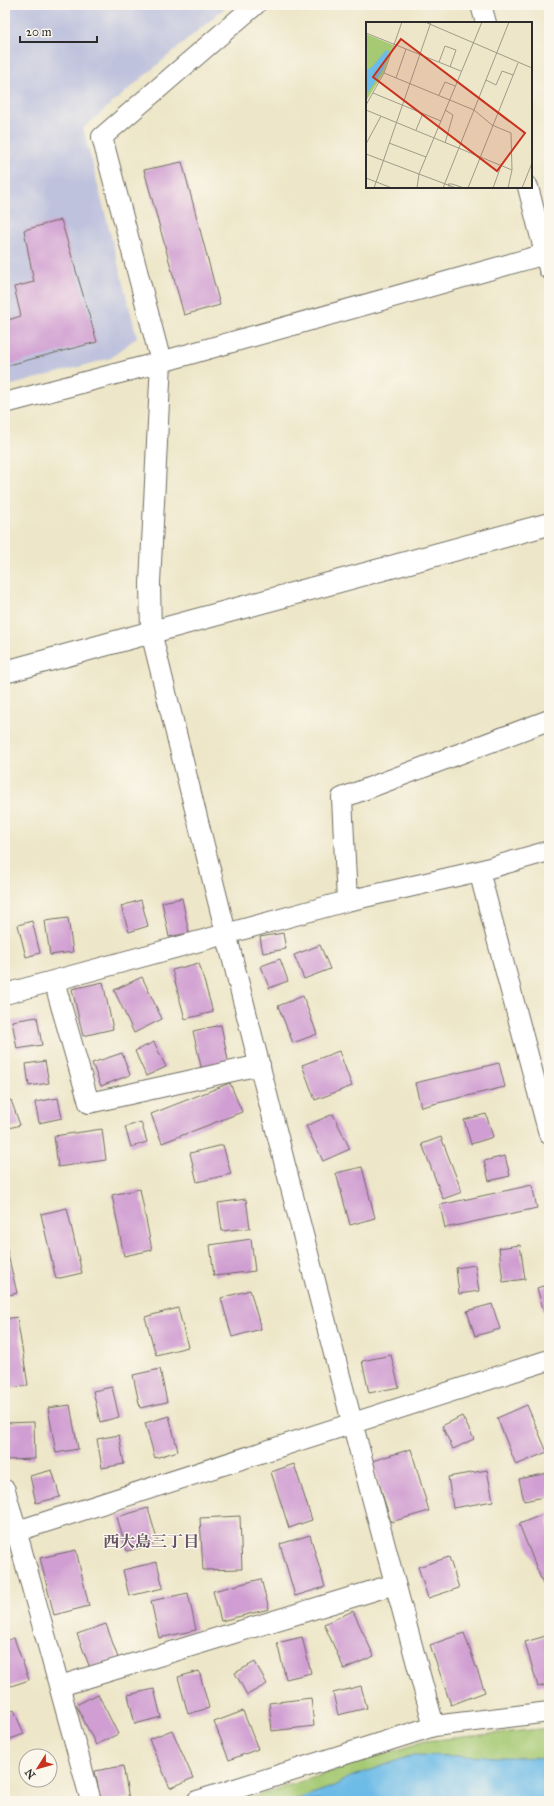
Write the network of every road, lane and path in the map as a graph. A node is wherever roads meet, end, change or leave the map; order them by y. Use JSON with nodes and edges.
{"nodes":[{"id":1,"x":255,"y":5,"type":"edge"},
{"id":2,"x":481,"y":5,"type":"edge"},
{"id":3,"x":486,"y":22,"type":"edge"},
{"id":4,"x":528,"y":188,"type":"edge"},
{"id":5,"x":548,"y":259,"type":"edge"},
{"id":6,"x":160,"y":362,"type":"junction"},
{"id":7,"x":5,"y":403,"type":"edge"},
{"id":8,"x":549,"y":524,"type":"edge"},
{"id":9,"x":151,"y":632,"type":"junction"},
{"id":10,"x":5,"y":672,"type":"edge"},
{"id":11,"x":549,"y":720,"type":"edge"},
{"id":12,"x":549,"y":851,"type":"edge"},
{"id":13,"x":479,"y":871,"type":"junction"},
{"id":14,"x":347,"y":902,"type":"junction"},
{"id":15,"x":226,"y":935,"type":"junction"},
{"id":16,"x":54,"y":981,"type":"junction"},
{"id":17,"x":5,"y":994,"type":"edge"},
{"id":18,"x":260,"y":1065,"type":"junction"},
{"id":19,"x":542,"y":1084,"type":"edge"},
{"id":20,"x":549,"y":1134,"type":"edge"},
{"id":21,"x":549,"y":1360,"type":"edge"},
{"id":22,"x":353,"y":1423,"type":"junction"},
{"id":23,"x":5,"y":1490,"type":"edge"},
{"id":24,"x":11,"y":1534,"type":"edge"},
{"id":25,"x":395,"y":1584,"type":"junction"},
{"id":26,"x":60,"y":1686,"type":"junction"},
{"id":27,"x":549,"y":1712,"type":"edge"},
{"id":28,"x":434,"y":1726,"type":"junction"},
{"id":29,"x":91,"y":1801,"type":"edge"},
{"id":30,"x":197,"y":1801,"type":"edge"}],
"edges":[{"from":1,"to":6,"type":"street"},
{"from":2,"to":3,"type":"street"},
{"from":4,"to":5,"type":"street"},
{"from":5,"to":6,"type":"street"},
{"from":6,"to":7,"type":"street"},
{"from":6,"to":9,"type":"street"},
{"from":8,"to":9,"type":"street"},
{"from":9,"to":10,"type":"street"},
{"from":9,"to":15,"type":"street"},
{"from":11,"to":14,"type":"street"},
{"from":12,"to":13,"type":"street"},
{"from":13,"to":14,"type":"street"},
{"from":13,"to":19,"type":"street"},
{"from":14,"to":15,"type":"street"},
{"from":15,"to":16,"type":"street"},
{"from":15,"to":18,"type":"street"},
{"from":16,"to":17,"type":"street"},
{"from":16,"to":18,"type":"street"},
{"from":18,"to":22,"type":"street"},
{"from":19,"to":20,"type":"street"},
{"from":21,"to":22,"type":"street"},
{"from":22,"to":24,"type":"street"},
{"from":22,"to":25,"type":"street"},
{"from":23,"to":24,"type":"street"},
{"from":24,"to":26,"type":"street"},
{"from":25,"to":26,"type":"street"},
{"from":25,"to":28,"type":"street"},
{"from":26,"to":29,"type":"street"},
{"from":27,"to":28,"type":"street"},
{"from":28,"to":30,"type":"street"}]}
